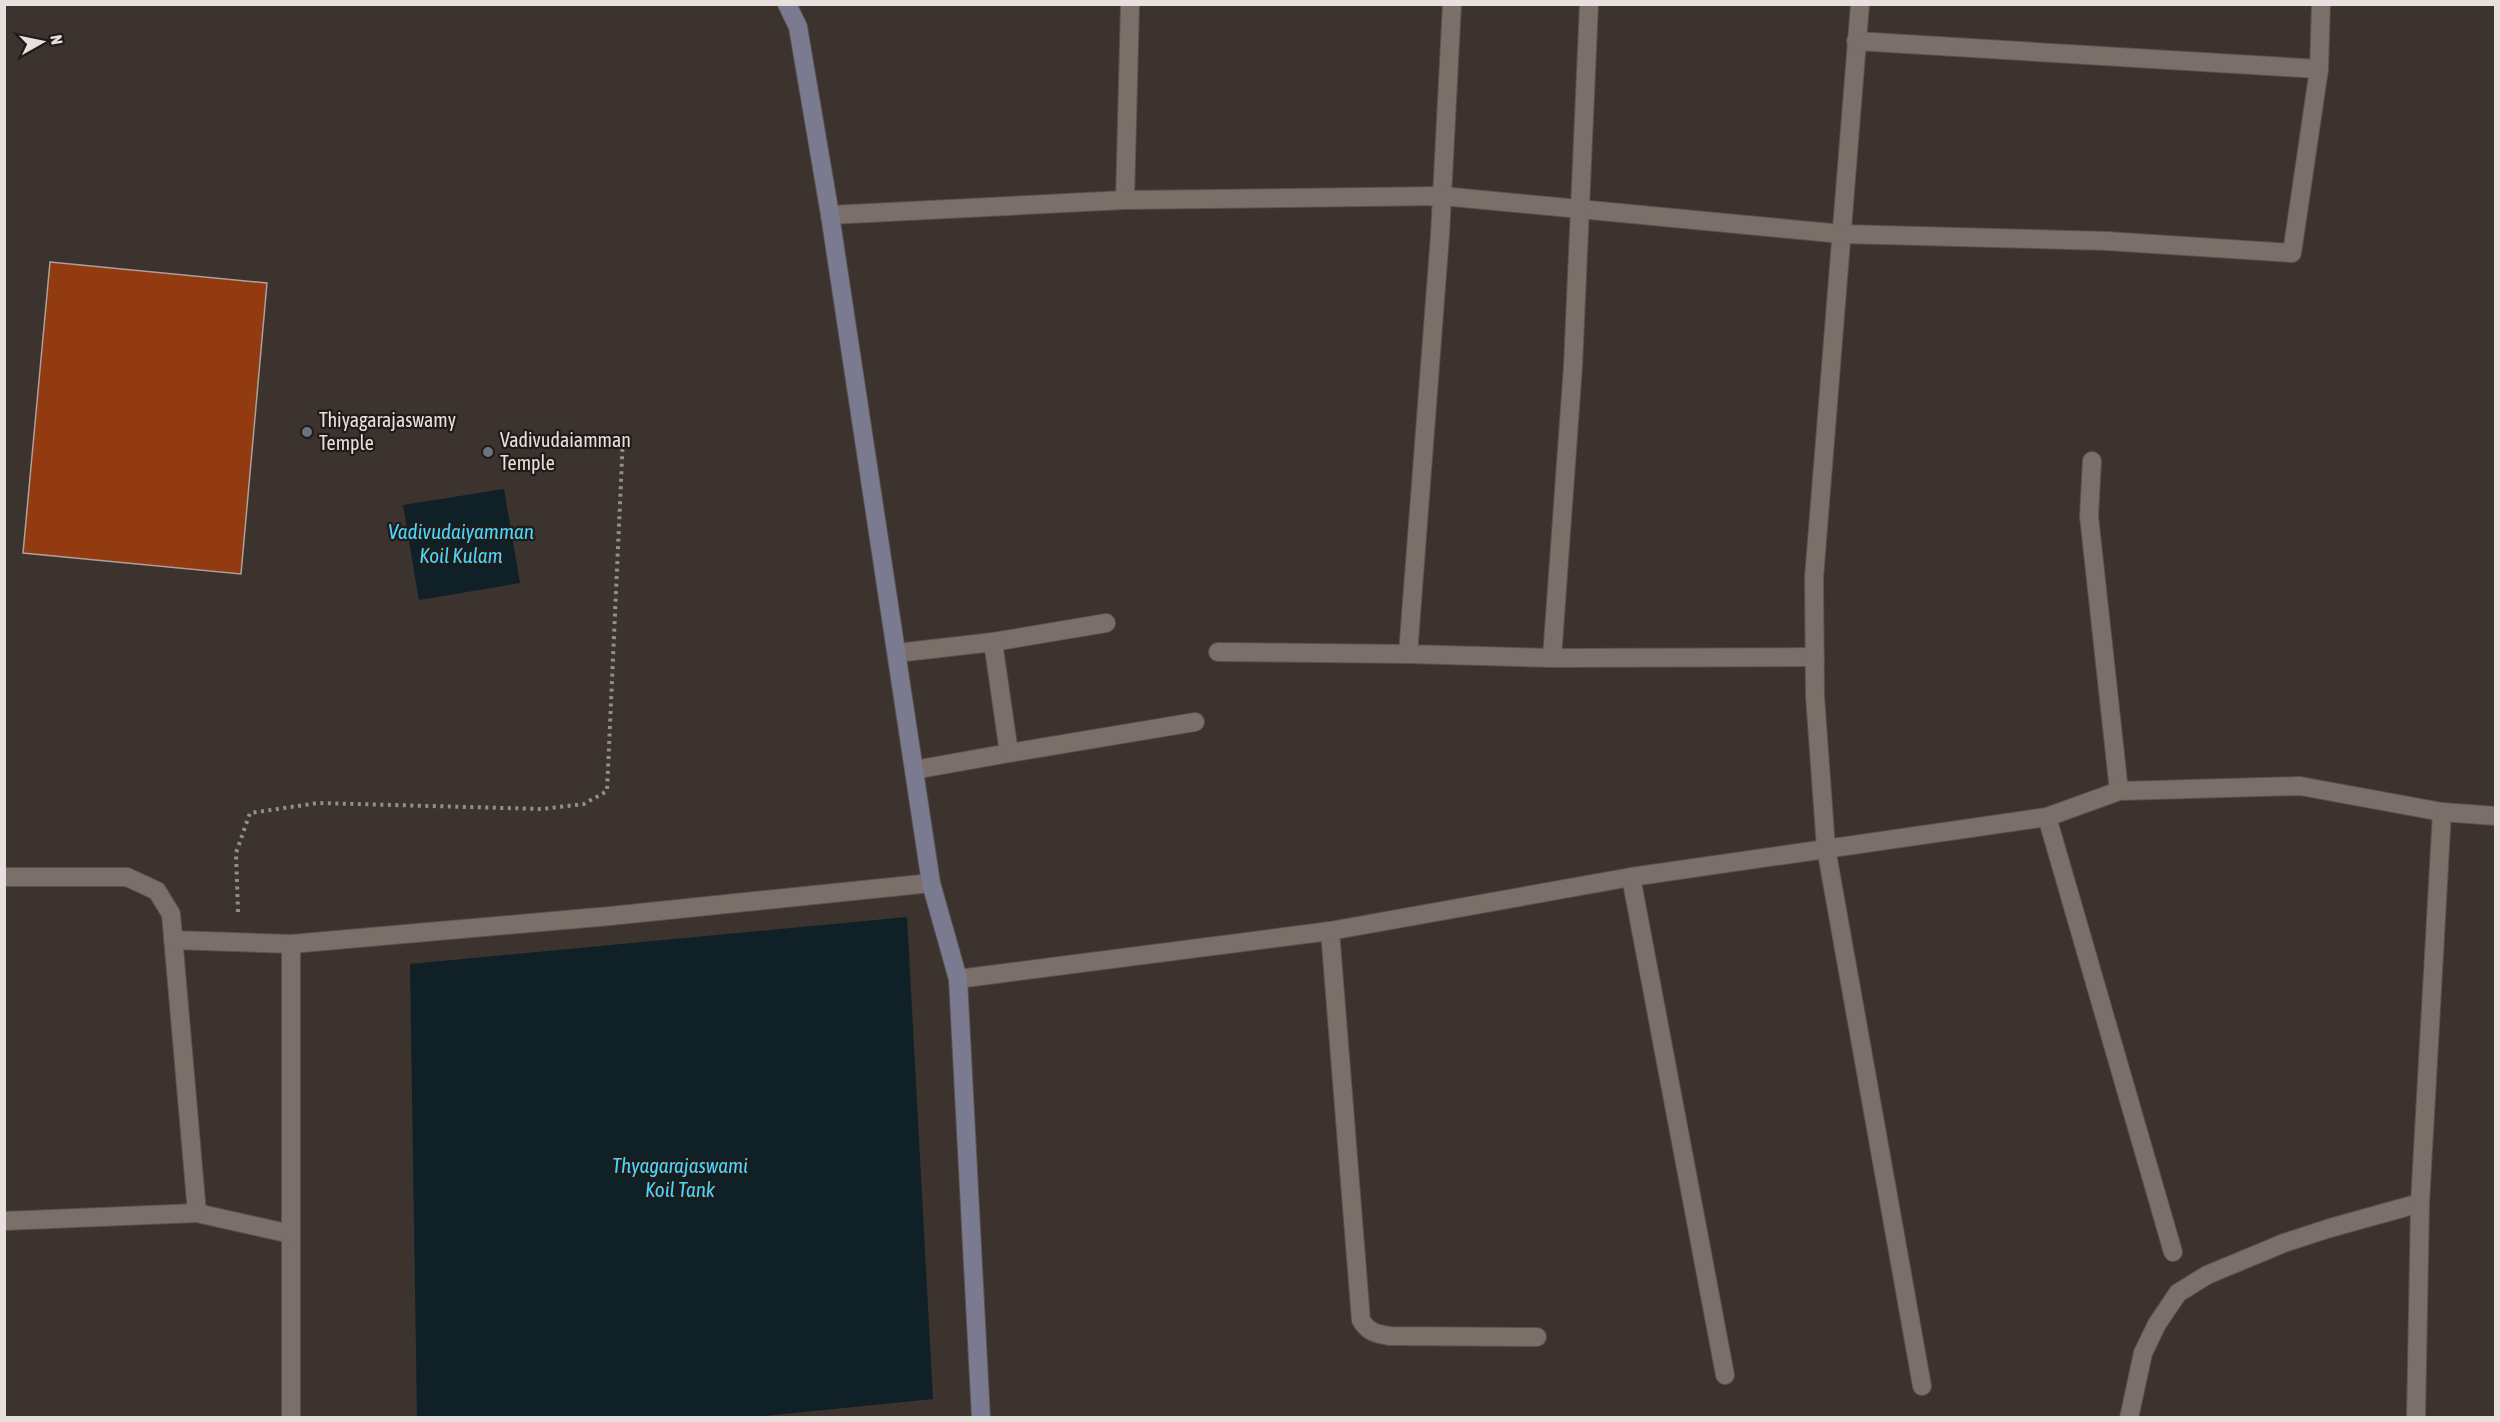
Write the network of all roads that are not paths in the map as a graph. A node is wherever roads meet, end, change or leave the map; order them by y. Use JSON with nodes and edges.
{"nodes":[{"id":1,"x":787,"y":4,"type":"edge"},
{"id":2,"x":1130,"y":4,"type":"edge"},
{"id":3,"x":1452,"y":4,"type":"edge"},
{"id":4,"x":1589,"y":4,"type":"edge"},
{"id":5,"x":1860,"y":4,"type":"edge"},
{"id":6,"x":2321,"y":4,"type":"edge"},
{"id":7,"x":1856,"y":41,"type":"junction"},
{"id":8,"x":2319,"y":69,"type":"junction"},
{"id":9,"x":1442,"y":196,"type":"junction"},
{"id":10,"x":1125,"y":200,"type":"junction"},
{"id":11,"x":1580,"y":211,"type":"junction"},
{"id":12,"x":830,"y":215,"type":"junction"},
{"id":13,"x":1842,"y":234,"type":"junction"},
{"id":14,"x":2092,"y":461,"type":"dead end"},
{"id":15,"x":1106,"y":623,"type":"dead end"},
{"id":16,"x":993,"y":642,"type":"junction"},
{"id":17,"x":1218,"y":652,"type":"dead end"},
{"id":18,"x":897,"y":653,"type":"junction"},
{"id":19,"x":1408,"y":654,"type":"junction"},
{"id":20,"x":1815,"y":657,"type":"junction"},
{"id":21,"x":1552,"y":658,"type":"junction"},
{"id":22,"x":1195,"y":722,"type":"dead end"},
{"id":23,"x":1010,"y":753,"type":"junction"},
{"id":24,"x":914,"y":770,"type":"junction"},
{"id":25,"x":2119,"y":791,"type":"junction"},
{"id":26,"x":2442,"y":812,"type":"junction"},
{"id":27,"x":2496,"y":816,"type":"edge"},
{"id":28,"x":2047,"y":818,"type":"junction"},
{"id":29,"x":1826,"y":848,"type":"junction"},
{"id":30,"x":4,"y":877,"type":"edge"},
{"id":31,"x":1631,"y":877,"type":"junction"},
{"id":32,"x":931,"y":883,"type":"junction"},
{"id":33,"x":1330,"y":931,"type":"junction"},
{"id":34,"x":173,"y":940,"type":"junction"},
{"id":35,"x":291,"y":944,"type":"junction"},
{"id":36,"x":958,"y":979,"type":"junction"},
{"id":37,"x":2420,"y":1203,"type":"junction"},
{"id":38,"x":197,"y":1213,"type":"junction"},
{"id":39,"x":4,"y":1221,"type":"edge"},
{"id":40,"x":291,"y":1234,"type":"junction"},
{"id":41,"x":2173,"y":1252,"type":"dead end"},
{"id":42,"x":1537,"y":1337,"type":"dead end"},
{"id":43,"x":1725,"y":1376,"type":"dead end"},
{"id":44,"x":1922,"y":1386,"type":"dead end"},
{"id":45,"x":291,"y":1418,"type":"edge"},
{"id":46,"x":981,"y":1418,"type":"edge"},
{"id":47,"x":2129,"y":1418,"type":"edge"},
{"id":48,"x":2416,"y":1418,"type":"edge"}],
"edges":[{"from":1,"to":12,"type":"street"},
{"from":2,"to":10,"type":"street"},
{"from":3,"to":9,"type":"street"},
{"from":4,"to":11,"type":"street"},
{"from":5,"to":7,"type":"street"},
{"from":6,"to":8,"type":"street"},
{"from":7,"to":8,"type":"street"},
{"from":7,"to":13,"type":"street"},
{"from":8,"to":13,"type":"street"},
{"from":9,"to":10,"type":"street"},
{"from":9,"to":11,"type":"street"},
{"from":9,"to":19,"type":"street"},
{"from":10,"to":12,"type":"street"},
{"from":11,"to":13,"type":"street"},
{"from":11,"to":21,"type":"street"},
{"from":12,"to":18,"type":"street"},
{"from":13,"to":20,"type":"street"},
{"from":14,"to":25,"type":"street"},
{"from":15,"to":16,"type":"street"},
{"from":16,"to":18,"type":"street"},
{"from":16,"to":23,"type":"street"},
{"from":17,"to":19,"type":"street"},
{"from":18,"to":24,"type":"street"},
{"from":19,"to":21,"type":"street"},
{"from":20,"to":21,"type":"street"},
{"from":20,"to":29,"type":"street"},
{"from":22,"to":23,"type":"street"},
{"from":23,"to":24,"type":"street"},
{"from":24,"to":32,"type":"street"},
{"from":25,"to":26,"type":"street"},
{"from":25,"to":28,"type":"street"},
{"from":26,"to":27,"type":"street"},
{"from":26,"to":37,"type":"street"},
{"from":28,"to":29,"type":"street"},
{"from":28,"to":41,"type":"street"},
{"from":29,"to":31,"type":"street"},
{"from":29,"to":44,"type":"street"},
{"from":30,"to":34,"type":"street"},
{"from":31,"to":33,"type":"street"},
{"from":31,"to":43,"type":"street"},
{"from":32,"to":35,"type":"street"},
{"from":32,"to":36,"type":"street"},
{"from":33,"to":36,"type":"street"},
{"from":33,"to":42,"type":"street"},
{"from":34,"to":35,"type":"street"},
{"from":34,"to":38,"type":"street"},
{"from":35,"to":40,"type":"street"},
{"from":36,"to":46,"type":"street"},
{"from":37,"to":47,"type":"street"},
{"from":37,"to":48,"type":"street"},
{"from":38,"to":39,"type":"street"},
{"from":38,"to":40,"type":"street"},
{"from":40,"to":45,"type":"street"}]}
